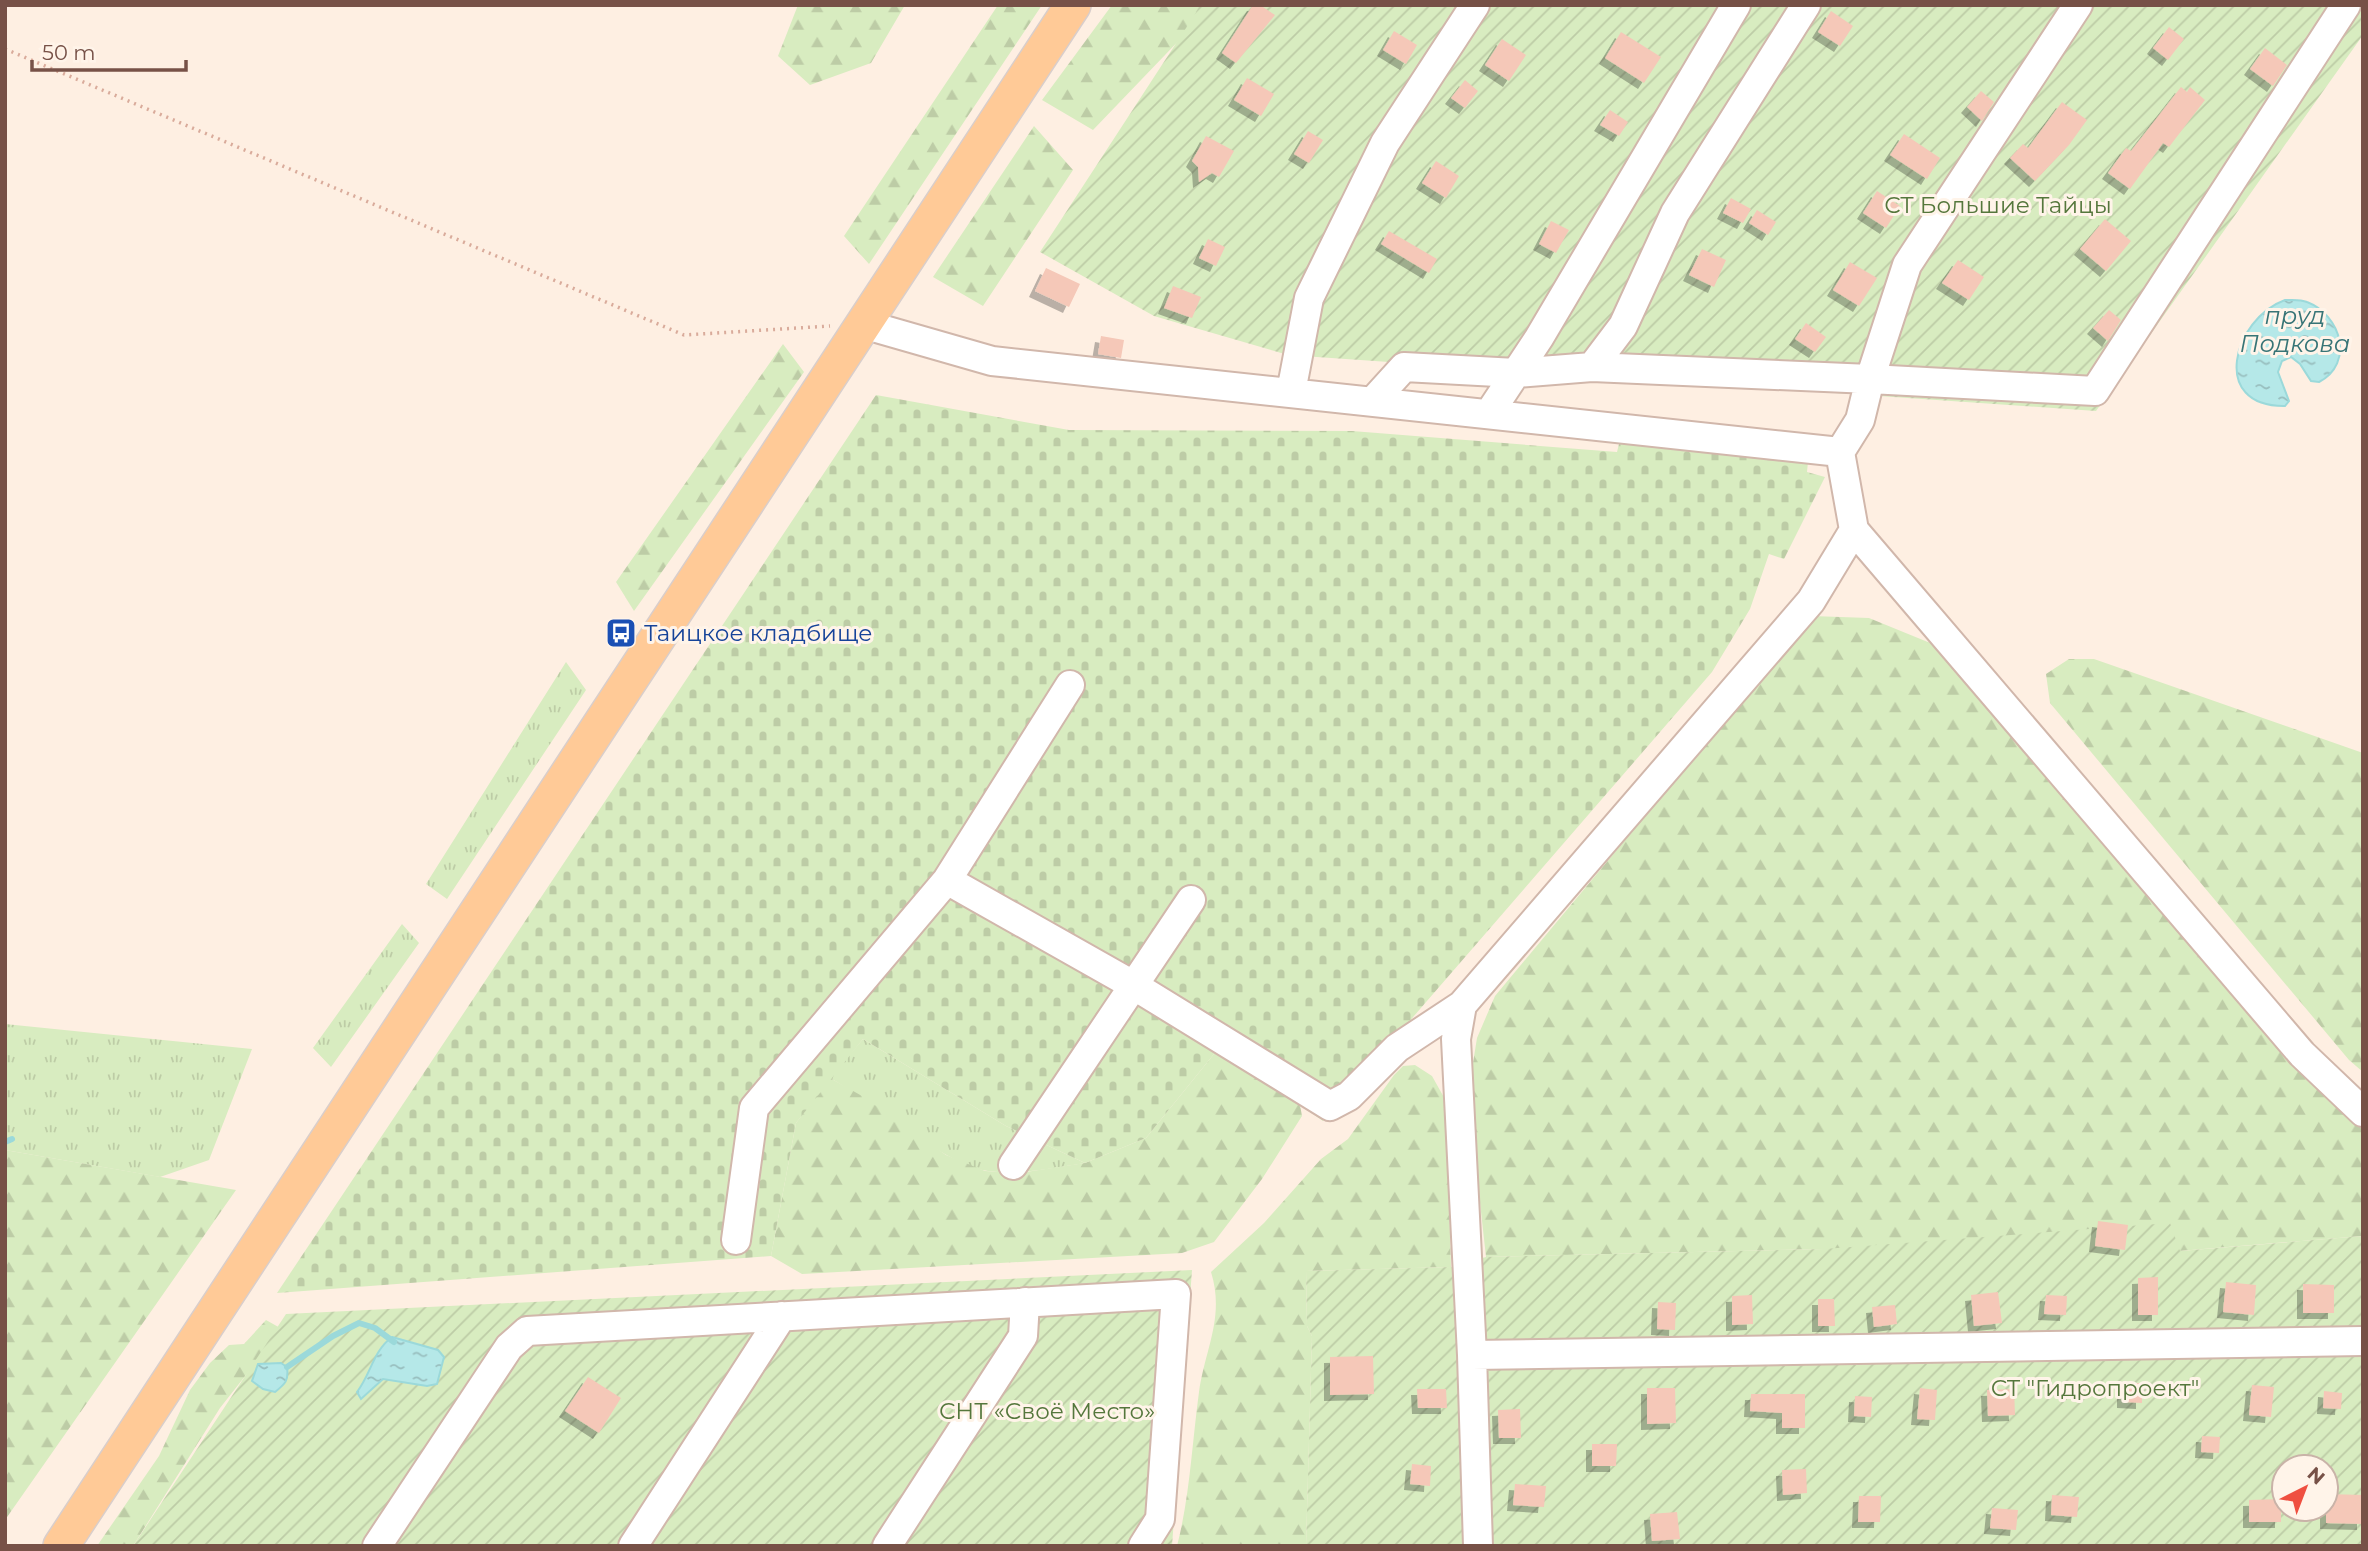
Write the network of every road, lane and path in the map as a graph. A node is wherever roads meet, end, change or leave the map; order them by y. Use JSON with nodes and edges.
{"nodes":[{"id":1,"x":1073,"y":5,"type":"edge"},
{"id":2,"x":1475,"y":5,"type":"edge"},
{"id":3,"x":1737,"y":5,"type":"edge"},
{"id":4,"x":1806,"y":5,"type":"edge"},
{"id":5,"x":2078,"y":5,"type":"edge"},
{"id":6,"x":2346,"y":5,"type":"edge"},
{"id":7,"x":5,"y":49,"type":"edge"},
{"id":8,"x":863,"y":324,"type":"junction"},
{"id":9,"x":1592,"y":366,"type":"junction"},
{"id":10,"x":1516,"y":373,"type":"junction"},
{"id":11,"x":1870,"y":379,"type":"junction"},
{"id":12,"x":1291,"y":392,"type":"junction"},
{"id":13,"x":1374,"y":400,"type":"junction"},
{"id":14,"x":1490,"y":412,"type":"junction"},
{"id":15,"x":1840,"y":452,"type":"junction"},
{"id":16,"x":1854,"y":530,"type":"junction"},
{"id":17,"x":1070,"y":685,"type":"dead end"},
{"id":18,"x":947,"y":880,"type":"junction"},
{"id":19,"x":1191,"y":900,"type":"dead end"},
{"id":20,"x":1133,"y":985,"type":"junction"},
{"id":21,"x":1462,"y":1004,"type":"junction"},
{"id":22,"x":2363,"y":1112,"type":"edge"},
{"id":23,"x":1013,"y":1165,"type":"dead end"},
{"id":24,"x":736,"y":1240,"type":"dead end"},
{"id":25,"x":1026,"y":1302,"type":"junction"},
{"id":26,"x":782,"y":1317,"type":"junction"},
{"id":27,"x":2363,"y":1340,"type":"edge"},
{"id":28,"x":1472,"y":1355,"type":"junction"},
{"id":29,"x":61,"y":1546,"type":"edge"},
{"id":30,"x":377,"y":1546,"type":"edge"},
{"id":31,"x":633,"y":1546,"type":"edge"},
{"id":32,"x":887,"y":1546,"type":"edge"},
{"id":33,"x":1143,"y":1546,"type":"edge"},
{"id":34,"x":1478,"y":1546,"type":"edge"}],
"edges":[{"from":1,"to":8,"type":"main road"},
{"from":2,"to":12,"type":"street"},
{"from":3,"to":10,"type":"street"},
{"from":4,"to":9,"type":"street"},
{"from":5,"to":11,"type":"street"},
{"from":6,"to":11,"type":"street"},
{"from":7,"to":8,"type":"path"},
{"from":8,"to":12,"type":"street"},
{"from":8,"to":29,"type":"main road"},
{"from":9,"to":10,"type":"street"},
{"from":9,"to":11,"type":"street"},
{"from":10,"to":13,"type":"street"},
{"from":10,"to":14,"type":"street"},
{"from":11,"to":15,"type":"street"},
{"from":12,"to":13,"type":"street"},
{"from":13,"to":14,"type":"street"},
{"from":14,"to":15,"type":"street"},
{"from":15,"to":16,"type":"street"},
{"from":16,"to":21,"type":"street"},
{"from":16,"to":22,"type":"street"},
{"from":17,"to":18,"type":"street"},
{"from":18,"to":20,"type":"street"},
{"from":18,"to":24,"type":"street"},
{"from":19,"to":20,"type":"street"},
{"from":20,"to":21,"type":"street"},
{"from":20,"to":23,"type":"street"},
{"from":21,"to":28,"type":"street"},
{"from":25,"to":26,"type":"street"},
{"from":25,"to":32,"type":"street"},
{"from":25,"to":33,"type":"street"},
{"from":26,"to":30,"type":"street"},
{"from":26,"to":31,"type":"street"},
{"from":27,"to":28,"type":"street"},
{"from":28,"to":34,"type":"street"}]}
